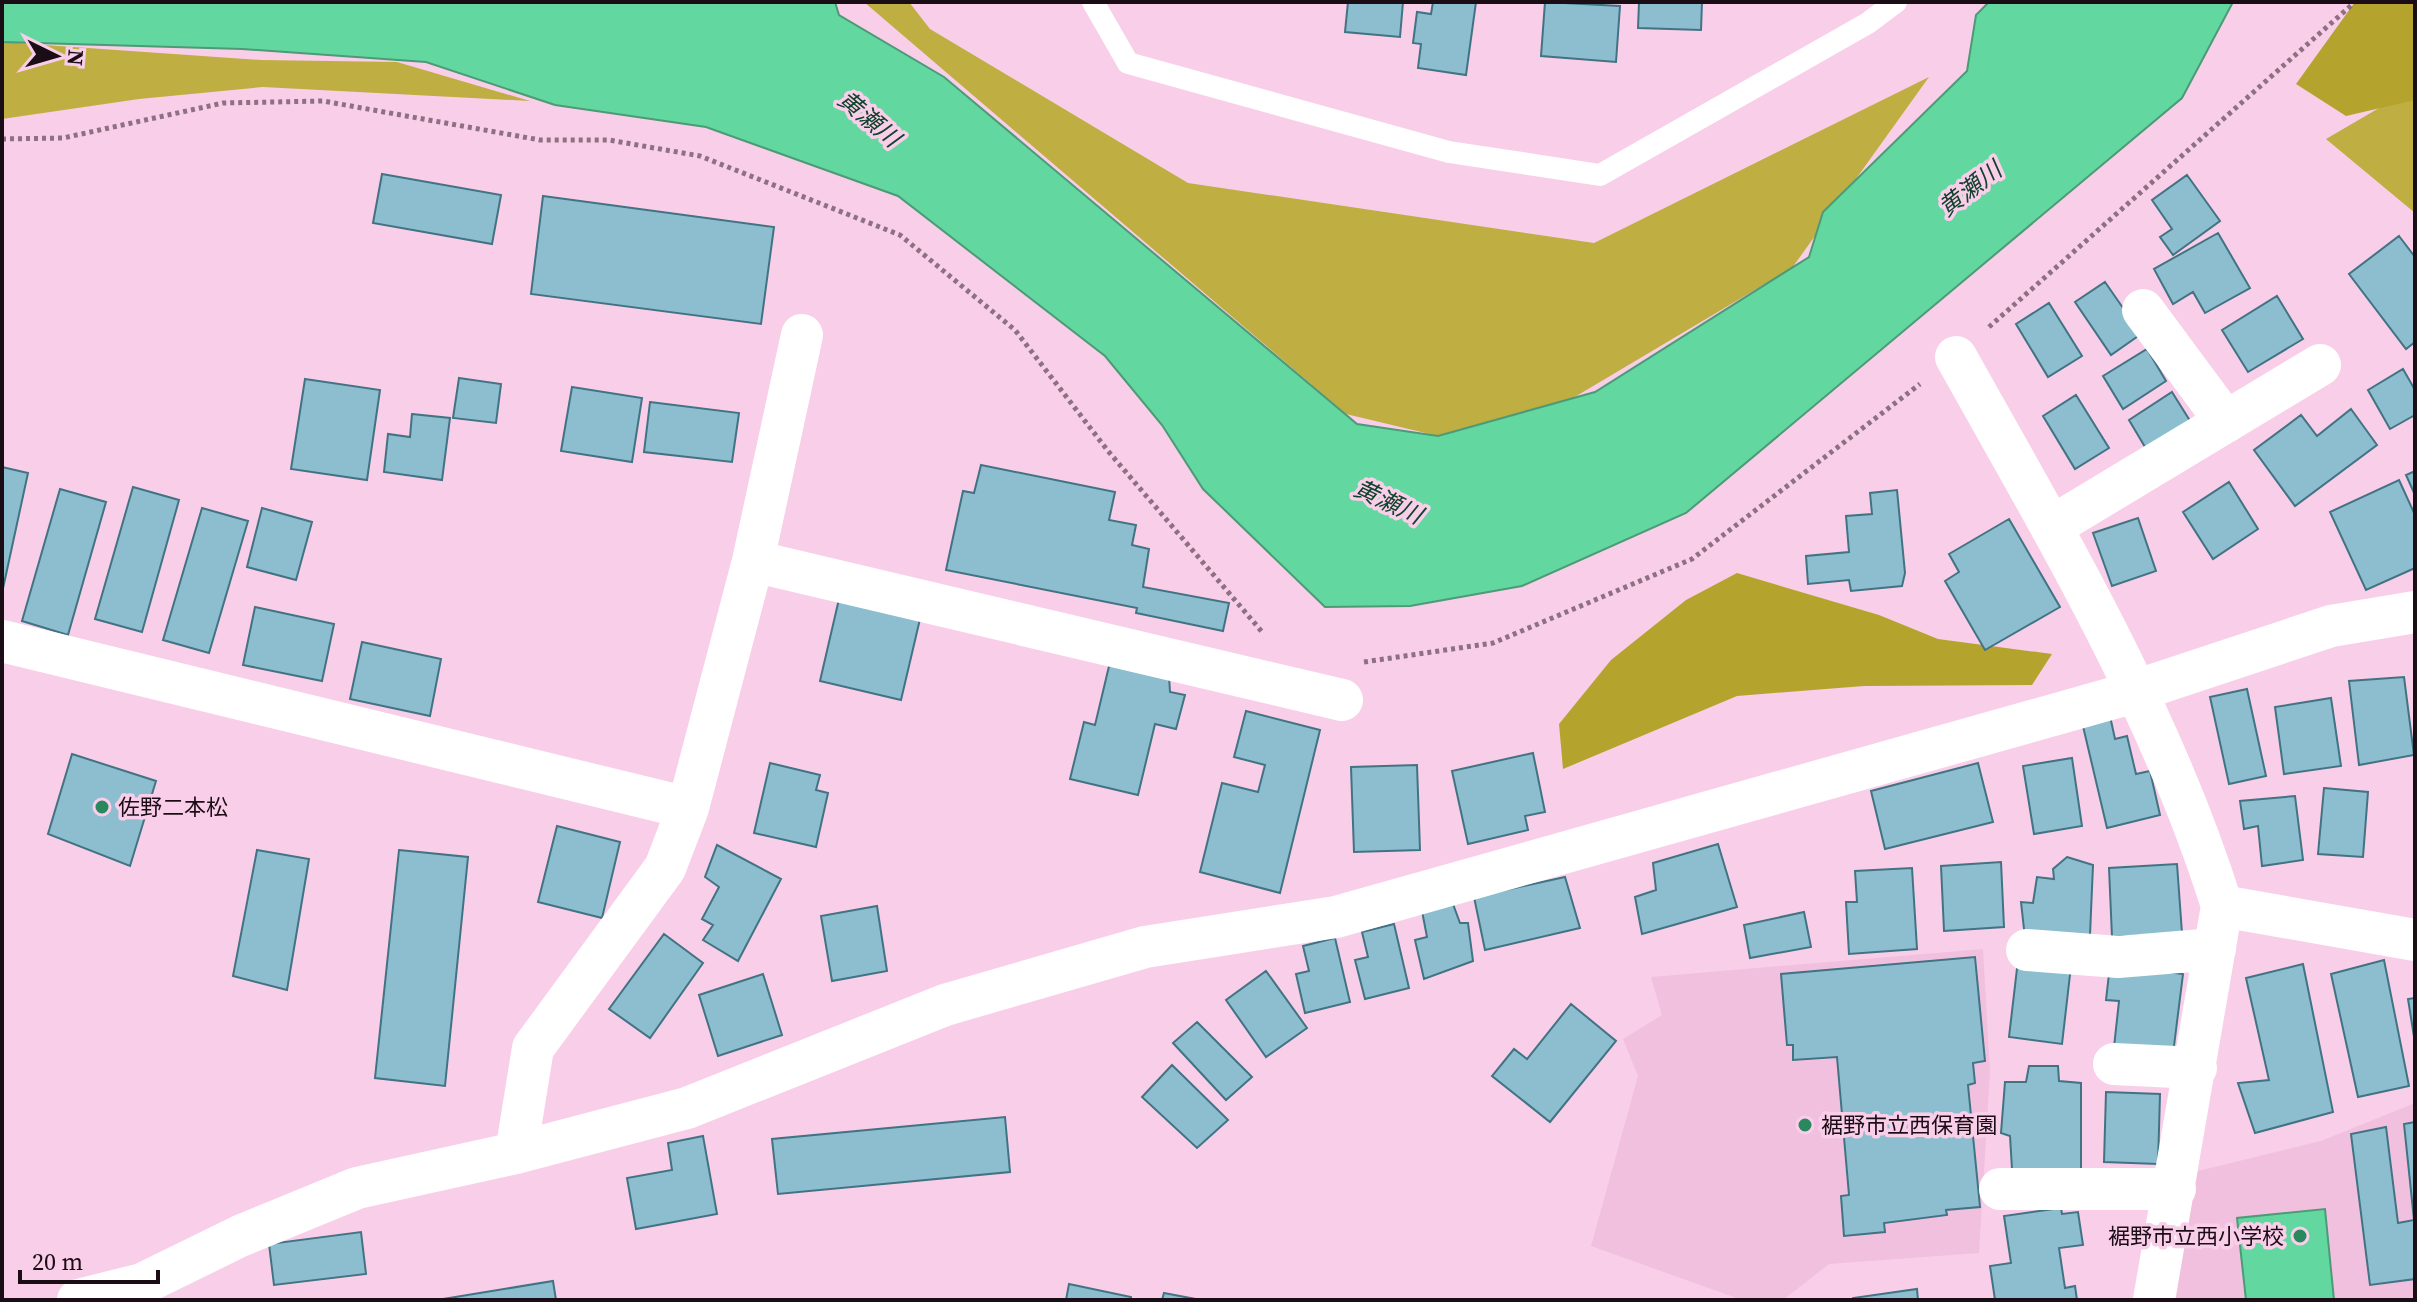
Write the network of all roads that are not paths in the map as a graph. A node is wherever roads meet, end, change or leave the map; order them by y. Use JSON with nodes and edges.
{"nodes":[{"id":1,"x":1093,"y":2,"type":"edge"},
{"id":2,"x":1896,"y":2,"type":"edge"},
{"id":3,"x":2143,"y":310,"type":"dead end"},
{"id":4,"x":802,"y":335,"type":"dead end"},
{"id":5,"x":1956,"y":357,"type":"road end"},
{"id":6,"x":2320,"y":365,"type":"dead end"},
{"id":7,"x":2226,"y":422,"type":"junction"},
{"id":8,"x":2051,"y":527,"type":"junction"},
{"id":9,"x":753,"y":561,"type":"junction"},
{"id":10,"x":2415,"y":612,"type":"edge"},
{"id":11,"x":2,"y":641,"type":"edge"},
{"id":12,"x":1349,"y":681,"type":"road end"},
{"id":13,"x":2137,"y":688,"type":"junction"},
{"id":14,"x":688,"y":808,"type":"junction"},
{"id":15,"x":2222,"y":906,"type":"junction"},
{"id":16,"x":2415,"y":940,"type":"edge"},
{"id":17,"x":2215,"y":949,"type":"junction"},
{"id":18,"x":2027,"y":950,"type":"dead end"},
{"id":19,"x":2114,"y":1064,"type":"dead end"},
{"id":20,"x":2196,"y":1068,"type":"junction"},
{"id":21,"x":516,"y":1153,"type":"junction"},
{"id":22,"x":2000,"y":1189,"type":"dead end"},
{"id":23,"x":2175,"y":1189,"type":"junction"},
{"id":24,"x":142,"y":1292,"type":"edge"},
{"id":25,"x":78,"y":1300,"type":"edge"},
{"id":26,"x":2154,"y":1300,"type":"edge"}],
"edges":[{"from":1,"to":2,"type":"lane"},
{"from":3,"to":7,"type":"street"},
{"from":4,"to":9,"type":"street"},
{"from":5,"to":8,"type":"street"},
{"from":6,"to":7,"type":"street"},
{"from":7,"to":8,"type":"street"},
{"from":8,"to":13,"type":"street"},
{"from":9,"to":12,"type":"street"},
{"from":9,"to":14,"type":"street"},
{"from":10,"to":13,"type":"street"},
{"from":11,"to":14,"type":"street"},
{"from":13,"to":15,"type":"street"},
{"from":13,"to":21,"type":"street"},
{"from":14,"to":21,"type":"street"},
{"from":15,"to":16,"type":"street"},
{"from":15,"to":17,"type":"street"},
{"from":17,"to":18,"type":"street"},
{"from":17,"to":20,"type":"street"},
{"from":19,"to":20,"type":"street"},
{"from":20,"to":23,"type":"street"},
{"from":21,"to":24,"type":"street"},
{"from":22,"to":23,"type":"street"},
{"from":23,"to":26,"type":"street"},
{"from":24,"to":25,"type":"street"}]}
